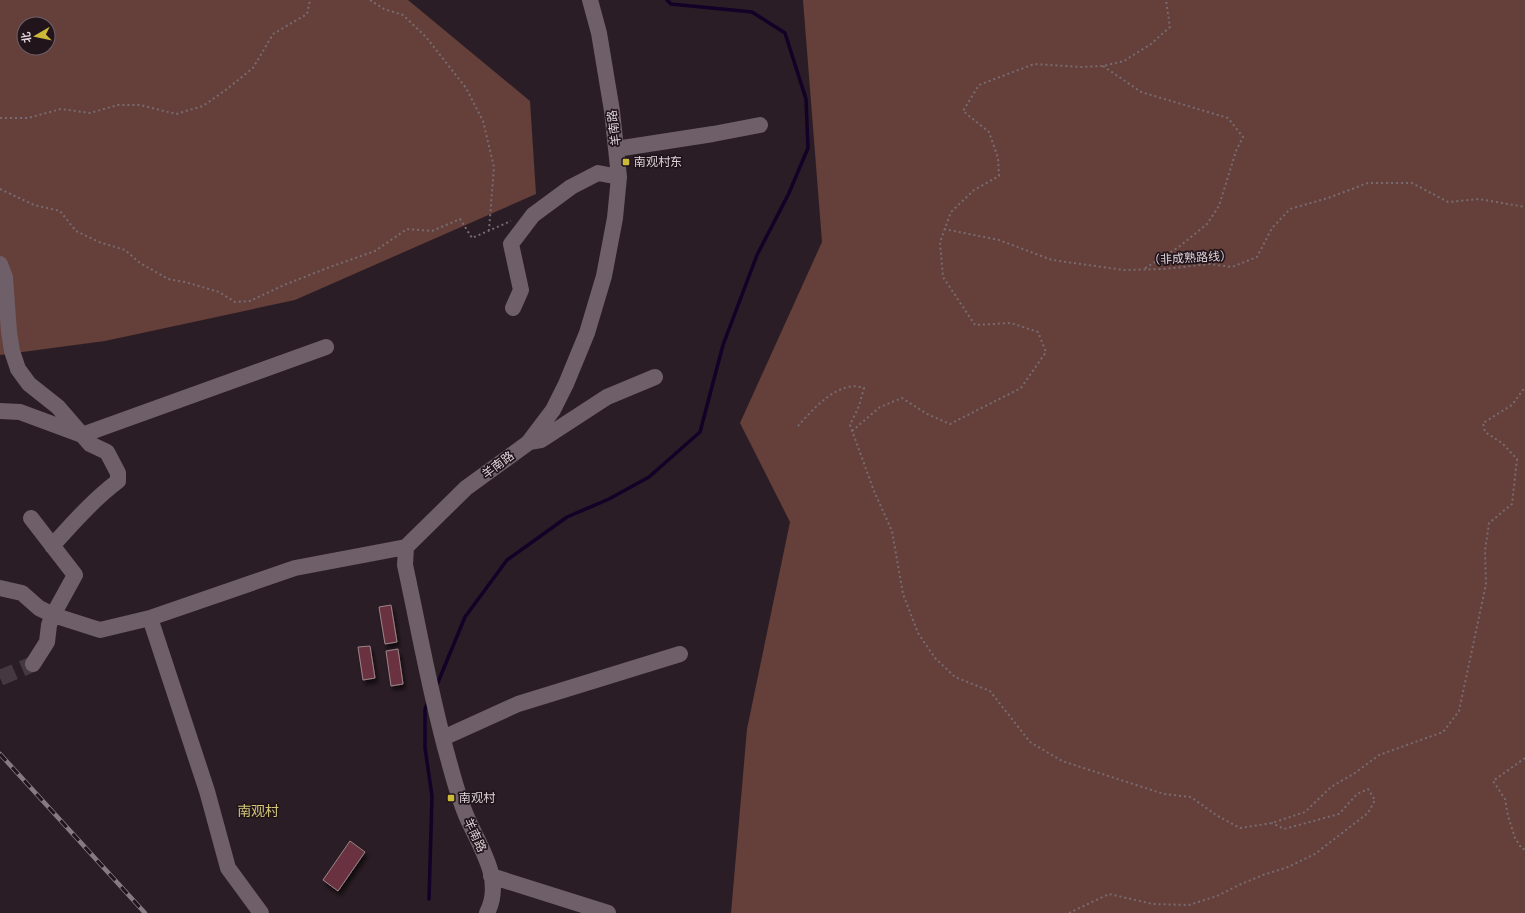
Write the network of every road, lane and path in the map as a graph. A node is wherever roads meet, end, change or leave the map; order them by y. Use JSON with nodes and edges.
{"nodes":[{"id":1,"x":310,"y":0,"type":"edge"},
{"id":2,"x":370,"y":0,"type":"edge"},
{"id":3,"x":590,"y":0,"type":"edge"},
{"id":4,"x":1166,"y":0,"type":"edge"},
{"id":5,"x":1103,"y":66,"type":"junction"},
{"id":6,"x":0,"y":118,"type":"edge"},
{"id":7,"x":760,"y":125,"type":"dead end"},
{"id":8,"x":616,"y":149,"type":"junction"},
{"id":9,"x":619,"y":177,"type":"junction"},
{"id":10,"x":0,"y":189,"type":"edge"},
{"id":11,"x":1525,"y":207,"type":"edge"},
{"id":12,"x":533,"y":215,"type":"junction"},
{"id":13,"x":944,"y":229,"type":"junction"},
{"id":14,"x":489,"y":230,"type":"junction"},
{"id":15,"x":0,"y":264,"type":"edge"},
{"id":16,"x":1144,"y":270,"type":"junction"},
{"id":17,"x":512,"y":308,"type":"dead end"},
{"id":18,"x":326,"y":347,"type":"dead end"},
{"id":19,"x":655,"y":377,"type":"dead end"},
{"id":20,"x":1525,"y":387,"type":"edge"},
{"id":21,"x":0,"y":412,"type":"edge"},
{"id":22,"x":798,"y":426,"type":"dead end"},
{"id":23,"x":852,"y":431,"type":"junction"},
{"id":24,"x":82,"y":435,"type":"junction"},
{"id":25,"x":528,"y":443,"type":"junction"},
{"id":26,"x":32,"y":518,"type":"dead end"},
{"id":27,"x":52,"y":546,"type":"junction"},
{"id":28,"x":406,"y":547,"type":"junction"},
{"id":29,"x":0,"y":588,"type":"edge"},
{"id":30,"x":53,"y":615,"type":"junction"},
{"id":31,"x":150,"y":618,"type":"junction"},
{"id":32,"x":680,"y":654,"type":"dead end"},
{"id":33,"x":34,"y":664,"type":"tunnel mouth"},
{"id":34,"x":443,"y":738,"type":"junction"},
{"id":35,"x":1525,"y":758,"type":"edge"},
{"id":36,"x":1272,"y":823,"type":"junction"},
{"id":37,"x":1525,"y":849,"type":"edge"},
{"id":38,"x":491,"y":876,"type":"junction"},
{"id":39,"x":261,"y":913,"type":"edge"},
{"id":40,"x":488,"y":913,"type":"edge"},
{"id":41,"x":608,"y":913,"type":"edge"},
{"id":42,"x":1069,"y":913,"type":"edge"}],
"edges":[{"from":1,"to":6,"type":"path"},
{"from":2,"to":14,"type":"path"},
{"from":3,"to":8,"type":"street","name":"羊南路"},
{"from":4,"to":5,"type":"path"},
{"from":5,"to":13,"type":"path"},
{"from":5,"to":16,"type":"path"},
{"from":7,"to":8,"type":"street"},
{"from":8,"to":9,"type":"street","name":"羊南路"},
{"from":9,"to":12,"type":"street"},
{"from":9,"to":25,"type":"street","name":"羊南路"},
{"from":10,"to":14,"type":"path"},
{"from":11,"to":16,"type":"path","name":"（非成熟路线）"},
{"from":12,"to":14,"type":"path"},
{"from":12,"to":17,"type":"street"},
{"from":13,"to":16,"type":"path","name":"（非成熟路线）"},
{"from":13,"to":23,"type":"path"},
{"from":15,"to":24,"type":"street"},
{"from":18,"to":24,"type":"street"},
{"from":19,"to":25,"type":"street"},
{"from":20,"to":36,"type":"path"},
{"from":21,"to":24,"type":"street"},
{"from":22,"to":23,"type":"path"},
{"from":23,"to":36,"type":"path"},
{"from":24,"to":27,"type":"street"},
{"from":25,"to":28,"type":"street","name":"羊南路"},
{"from":26,"to":27,"type":"street"},
{"from":27,"to":30,"type":"street"},
{"from":28,"to":31,"type":"street"},
{"from":28,"to":34,"type":"street","name":"羊南路"},
{"from":29,"to":30,"type":"street"},
{"from":30,"to":31,"type":"street"},
{"from":30,"to":33,"type":"street"},
{"from":31,"to":39,"type":"street"},
{"from":32,"to":34,"type":"street"},
{"from":34,"to":38,"type":"street","name":"羊南路"},
{"from":35,"to":37,"type":"path"},
{"from":36,"to":42,"type":"path"},
{"from":38,"to":40,"type":"street","name":"羊南路"},
{"from":38,"to":41,"type":"street"}]}
